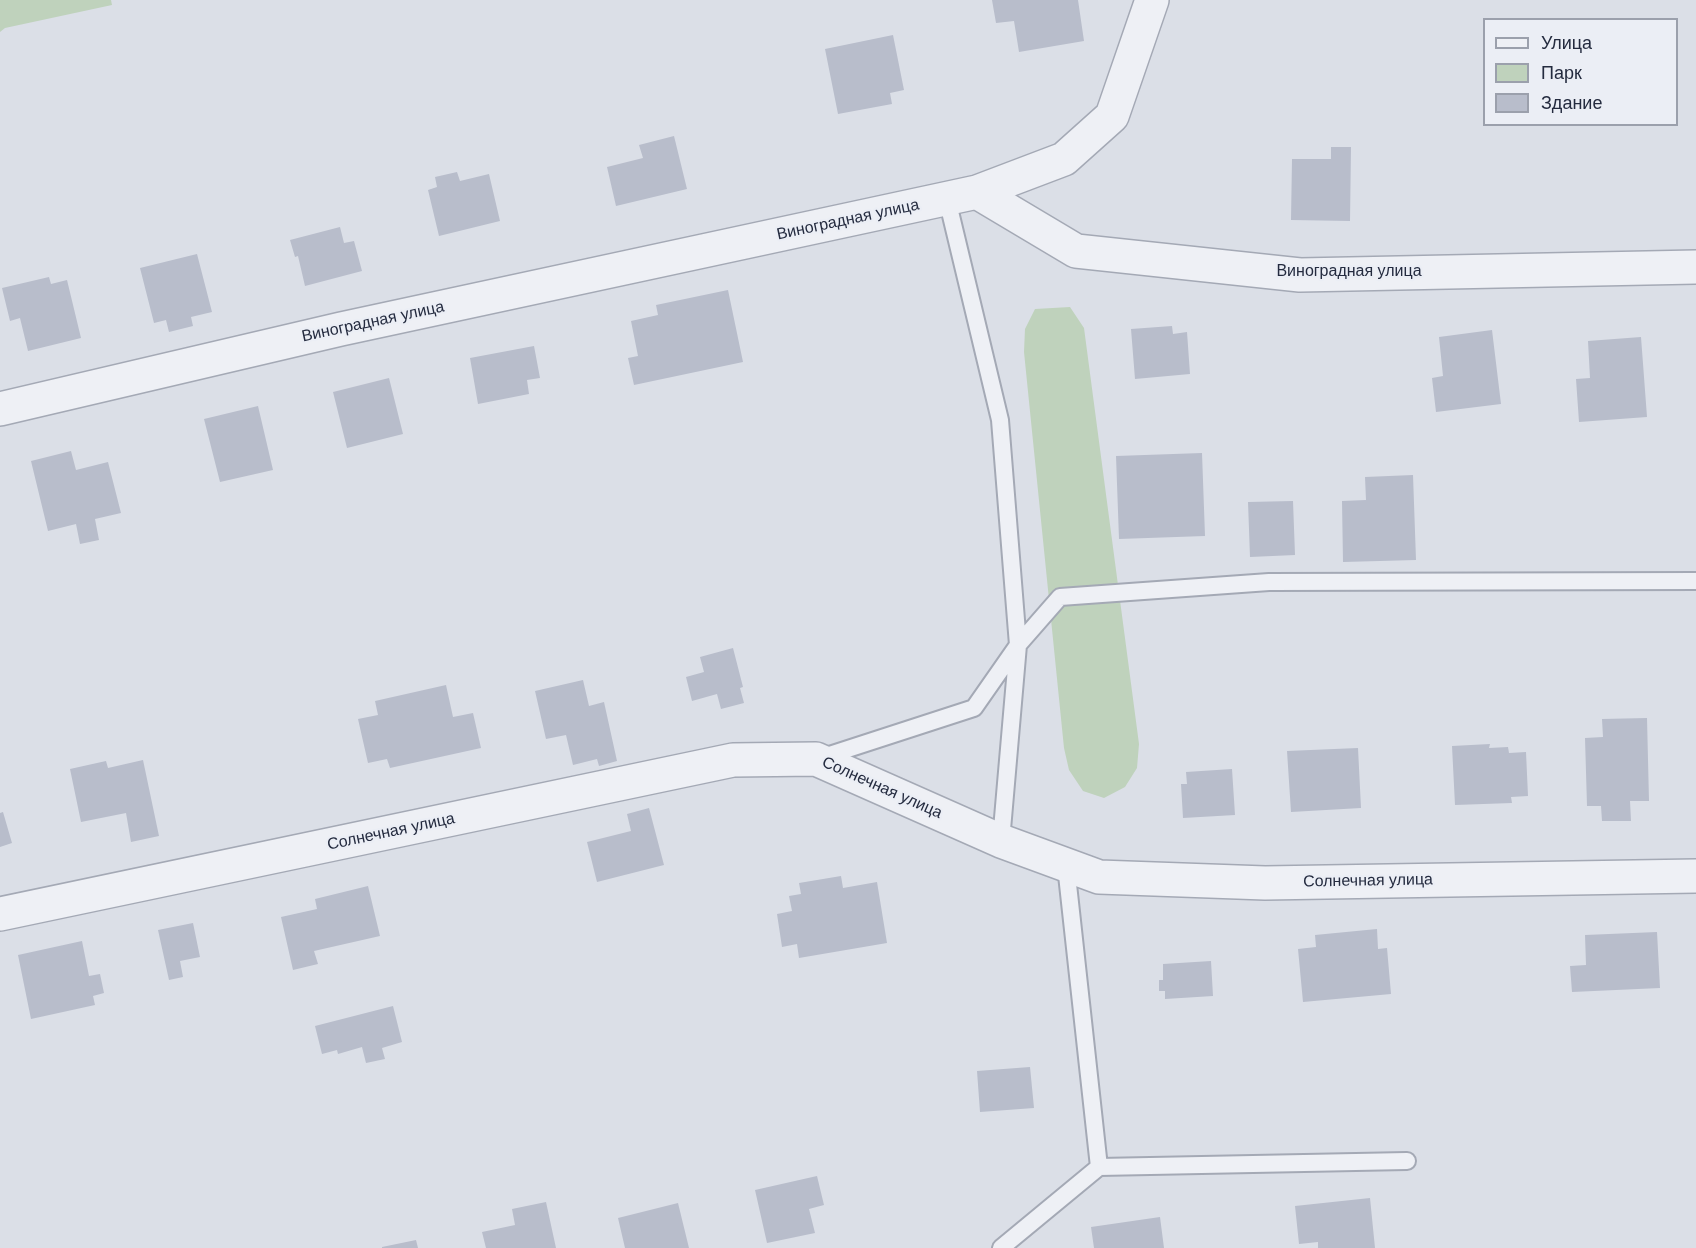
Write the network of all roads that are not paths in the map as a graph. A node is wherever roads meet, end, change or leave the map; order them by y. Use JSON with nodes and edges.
{"nodes":[{"id":1,"x":1152,"y":0,"type":"edge"},
{"id":2,"x":962,"y":195,"type":"junction"},
{"id":3,"x":1696,"y":267,"type":"edge"},
{"id":4,"x":0,"y":409,"type":"edge"},
{"id":5,"x":1696,"y":581,"type":"edge"},
{"id":6,"x":1018,"y":645,"type":"junction"},
{"id":7,"x":816,"y":759,"type":"junction"},
{"id":8,"x":1001,"y":841,"type":"junction"},
{"id":9,"x":1066,"y":866,"type":"junction"},
{"id":10,"x":1696,"y":876,"type":"edge"},
{"id":11,"x":0,"y":914,"type":"edge"},
{"id":12,"x":1407,"y":1161,"type":"dead end"},
{"id":13,"x":1099,"y":1167,"type":"junction"},
{"id":14,"x":1001,"y":1248,"type":"edge"}],
"edges":[{"from":1,"to":2,"type":"street"},
{"from":2,"to":3,"type":"street","name":"Виноградная улица"},
{"from":2,"to":4,"type":"street","name":"Виноградная улица"},
{"from":2,"to":6,"type":"lane"},
{"from":5,"to":6,"type":"lane"},
{"from":6,"to":7,"type":"lane"},
{"from":6,"to":8,"type":"lane"},
{"from":7,"to":8,"type":"street","name":"Солнечная улица"},
{"from":7,"to":11,"type":"street","name":"Солнечная улица"},
{"from":8,"to":9,"type":"street","name":"Солнечная улица"},
{"from":9,"to":10,"type":"street","name":"Солнечная улица"},
{"from":9,"to":13,"type":"lane"},
{"from":12,"to":13,"type":"lane"},
{"from":13,"to":14,"type":"lane"}]}
